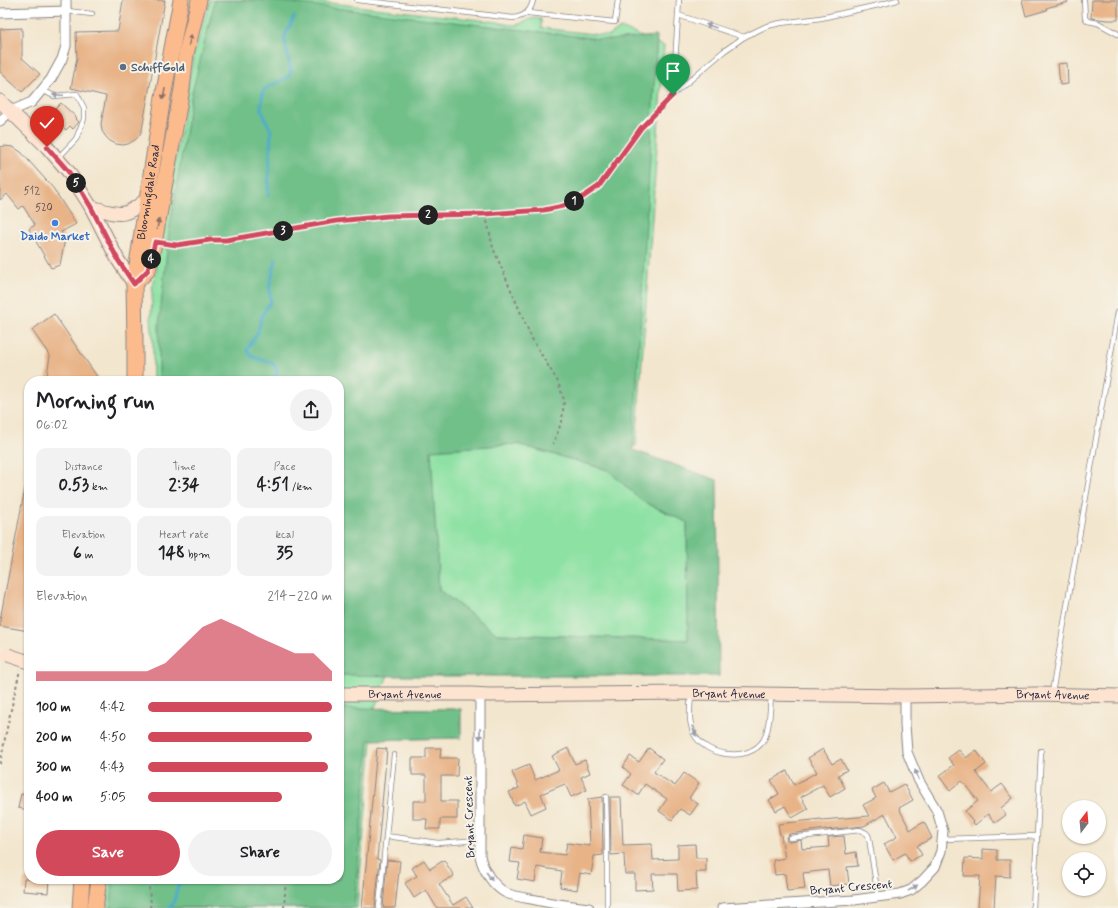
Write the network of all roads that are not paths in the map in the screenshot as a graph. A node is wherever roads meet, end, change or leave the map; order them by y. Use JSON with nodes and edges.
{"nodes":[{"id":1,"x":66,"y":0,"type":"edge"},
{"id":2,"x":181,"y":0,"type":"edge"},
{"id":3,"x":200,"y":0,"type":"edge"},
{"id":4,"x":360,"y":0,"type":"edge"},
{"id":5,"x":533,"y":0,"type":"edge"},
{"id":6,"x":618,"y":0,"type":"edge"},
{"id":7,"x":679,"y":0,"type":"edge"},
{"id":8,"x":897,"y":0,"type":"edge"},
{"id":9,"x":1084,"y":0,"type":"edge"},
{"id":10,"x":395,"y":2,"type":"edge"},
{"id":11,"x":66,"y":11,"type":"junction"},
{"id":12,"x":528,"y":12,"type":"junction"},
{"id":13,"x":0,"y":13,"type":"edge"},
{"id":14,"x":92,"y":14,"type":"dead end"},
{"id":15,"x":678,"y":15,"type":"junction"},
{"id":16,"x":1118,"y":34,"type":"edge"},
{"id":17,"x":744,"y":37,"type":"junction"},
{"id":18,"x":42,"y":90,"type":"junction"},
{"id":19,"x":673,"y":95,"type":"junction"},
{"id":20,"x":0,"y":101,"type":"edge"},
{"id":21,"x":11,"y":111,"type":"junction"},
{"id":22,"x":0,"y":122,"type":"edge"},
{"id":23,"x":57,"y":158,"type":"junction"},
{"id":24,"x":147,"y":199,"type":"junction"},
{"id":25,"x":91,"y":207,"type":"junction"},
{"id":26,"x":155,"y":242,"type":"junction"},
{"id":27,"x":134,"y":284,"type":"junction"},
{"id":28,"x":1118,"y":312,"type":"edge"},
{"id":29,"x":135,"y":376,"type":"edge"},
{"id":30,"x":4,"y":653,"type":"edge"},
{"id":31,"x":24,"y":663,"type":"edge"},
{"id":32,"x":691,"y":693,"type":"junction"},
{"id":33,"x":344,"y":694,"type":"edge"},
{"id":34,"x":771,"y":694,"type":"junction"},
{"id":35,"x":480,"y":695,"type":"junction"},
{"id":36,"x":1052,"y":695,"type":"junction"},
{"id":37,"x":905,"y":696,"type":"junction"},
{"id":38,"x":1118,"y":696,"type":"edge"},
{"id":39,"x":1041,"y":751,"type":"dead end"},
{"id":40,"x":394,"y":755,"type":"dead end"},
{"id":41,"x":606,"y":797,"type":"dead end"},
{"id":42,"x":386,"y":836,"type":"junction"},
{"id":43,"x":1037,"y":836,"type":"junction"},
{"id":44,"x":790,"y":838,"type":"dead end"},
{"id":45,"x":943,"y":839,"type":"junction"},
{"id":46,"x":480,"y":840,"type":"junction"},
{"id":47,"x":82,"y":884,"type":"edge"},
{"id":48,"x":98,"y":884,"type":"edge"},
{"id":49,"x":878,"y":897,"type":"junction"},
{"id":50,"x":80,"y":908,"type":"edge"},
{"id":51,"x":95,"y":908,"type":"edge"},
{"id":52,"x":379,"y":908,"type":"edge"},
{"id":53,"x":588,"y":908,"type":"edge"},
{"id":54,"x":607,"y":908,"type":"edge"},
{"id":55,"x":722,"y":908,"type":"edge"},
{"id":56,"x":730,"y":908,"type":"edge"},
{"id":57,"x":1033,"y":908,"type":"edge"}],
"edges":[{"from":1,"to":11,"type":"street"},
{"from":2,"to":24,"type":"main road","name":"Bloomingdale Road","one_way":true},
{"from":26,"to":3,"type":"main road","name":"Bloomingdale Road","one_way":true},
{"from":4,"to":10,"type":"lane"},
{"from":5,"to":12,"type":"lane"},
{"from":6,"to":12,"type":"lane"},
{"from":7,"to":15,"type":"lane"},
{"from":8,"to":17,"type":"lane"},
{"from":9,"to":16,"type":"lane"},
{"from":10,"to":12,"type":"lane"},
{"from":11,"to":13,"type":"street"},
{"from":11,"to":14,"type":"lane"},
{"from":11,"to":18,"type":"street"},
{"from":17,"to":15,"type":"lane","one_way":true},
{"from":15,"to":19,"type":"lane"},
{"from":17,"to":19,"type":"lane"},
{"from":18,"to":21,"type":"street"},
{"from":23,"to":18,"type":"lane","one_way":true},
{"from":19,"to":26,"type":"lane"},
{"from":20,"to":21,"type":"street"},
{"from":21,"to":22,"type":"street"},
{"from":21,"to":23,"type":"street"},
{"from":23,"to":25,"type":"street"},
{"from":24,"to":25,"type":"street"},
{"from":24,"to":27,"type":"main road","name":"Bloomingdale Road"},
{"from":25,"to":27,"type":"street"},
{"from":26,"to":27,"type":"main road","name":"Bloomingdale Road"},
{"from":27,"to":29,"type":"main road"},
{"from":28,"to":36,"type":"lane"},
{"from":30,"to":31,"type":"street","bridge":true},
{"from":32,"to":34,"type":"street","name":"Bryant Avenue"},
{"from":32,"to":34,"type":"lane","one_way":true},
{"from":32,"to":35,"type":"street","name":"Bryant Avenue"},
{"from":33,"to":35,"type":"street","name":"Bryant Avenue"},
{"from":34,"to":37,"type":"street","name":"Bryant Avenue"},
{"from":35,"to":46,"type":"street","name":"Bryant Crescent","one_way":true},
{"from":36,"to":37,"type":"street","name":"Bryant Avenue"},
{"from":36,"to":38,"type":"street","name":"Bryant Avenue"},
{"from":45,"to":37,"type":"street","name":"Bryant Crescent","one_way":true},
{"from":39,"to":43,"type":"lane"},
{"from":40,"to":42,"type":"lane"},
{"from":41,"to":54,"type":"lane"},
{"from":42,"to":46,"type":"lane"},
{"from":42,"to":52,"type":"lane"},
{"from":43,"to":45,"type":"lane"},
{"from":43,"to":57,"type":"lane"},
{"from":44,"to":49,"type":"lane"},
{"from":49,"to":45,"type":"street","name":"Bryant Crescent","one_way":true},
{"from":46,"to":53,"type":"street","name":"Bryant Crescent","one_way":true},
{"from":47,"to":50,"type":"main road"},
{"from":48,"to":51,"type":"main road"},
{"from":49,"to":56,"type":"street","name":"Bryant Crescent"},
{"from":55,"to":56,"type":"street","name":"Bryant Crescent"}]}
